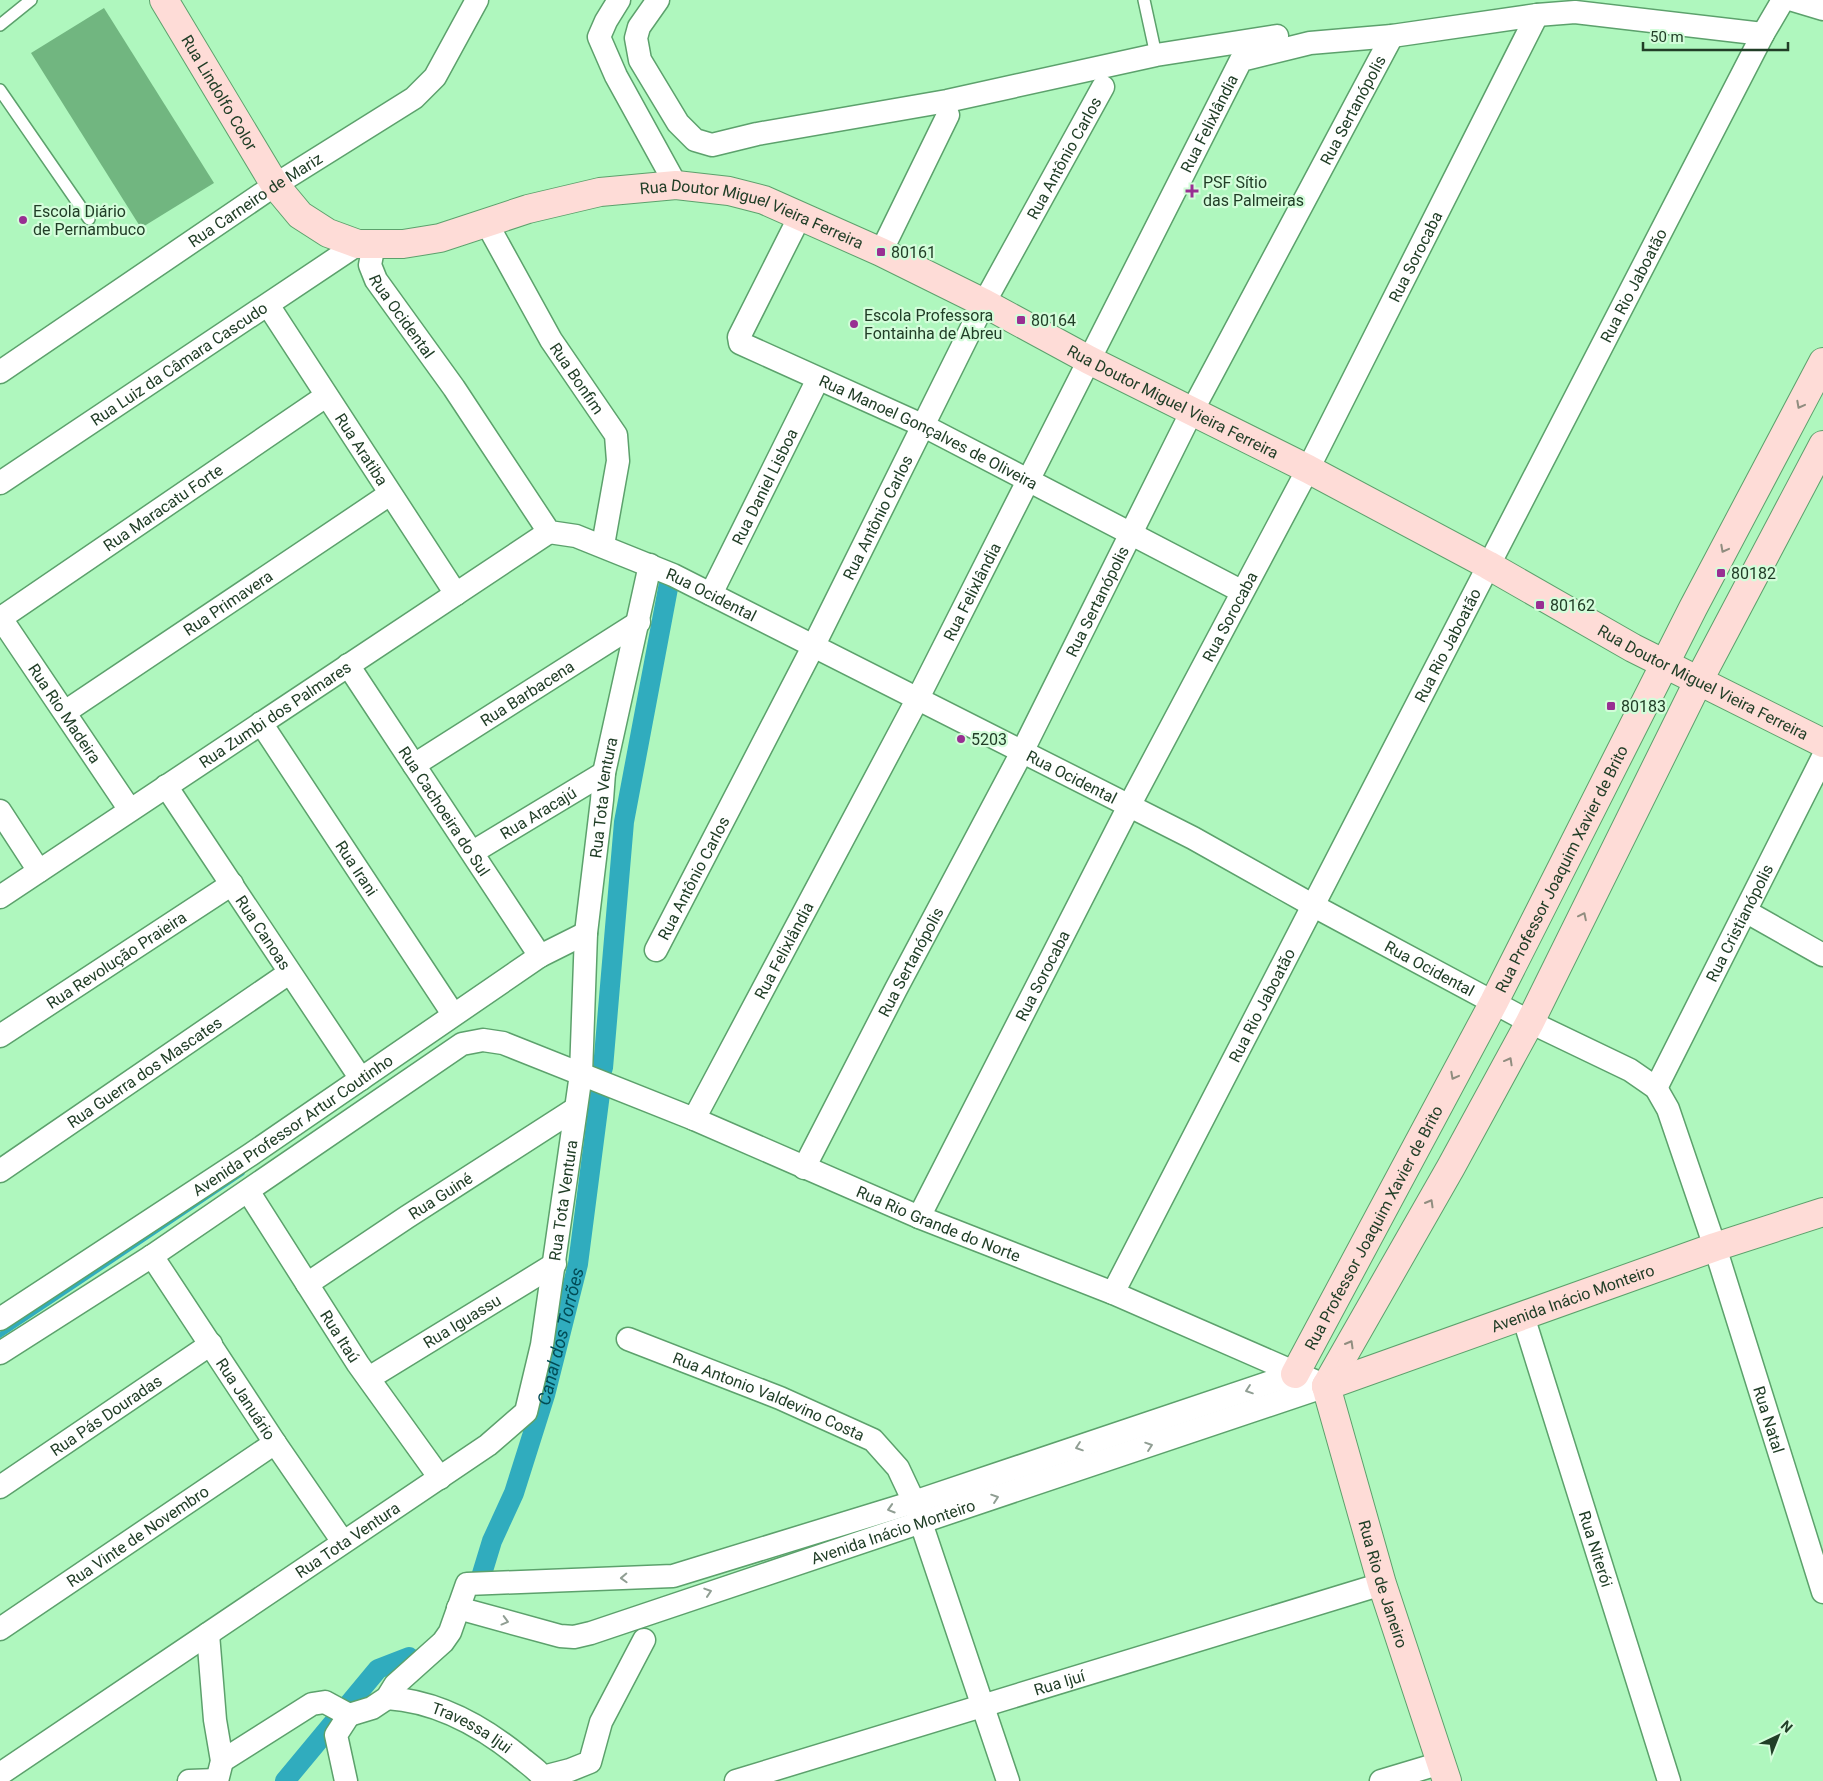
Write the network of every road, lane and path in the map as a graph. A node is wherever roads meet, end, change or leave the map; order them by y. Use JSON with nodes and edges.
{"nodes":[{"id":1,"x":31,"y":0,"type":"edge"},
{"id":2,"x":164,"y":0,"type":"edge"},
{"id":3,"x":477,"y":0,"type":"edge"},
{"id":4,"x":619,"y":0,"type":"edge"},
{"id":5,"x":658,"y":0,"type":"edge"},
{"id":6,"x":1144,"y":0,"type":"edge"},
{"id":7,"x":1783,"y":0,"type":"edge"},
{"id":8,"x":1793,"y":0,"type":"edge"},
{"id":9,"x":1823,"y":9,"type":"edge"},
{"id":10,"x":1537,"y":15,"type":"junction"},
{"id":11,"x":0,"y":25,"type":"edge"},
{"id":12,"x":1307,"y":30,"type":"dead end"},
{"id":13,"x":1763,"y":34,"type":"junction"},
{"id":14,"x":1392,"y":36,"type":"junction"},
{"id":15,"x":1156,"y":55,"type":"junction"},
{"id":16,"x":1103,"y":87,"type":"dead end"},
{"id":17,"x":0,"y":90,"type":"edge"},
{"id":18,"x":948,"y":115,"type":"dead end"},
{"id":19,"x":275,"y":185,"type":"junction"},
{"id":20,"x":676,"y":185,"type":"junction"},
{"id":21,"x":800,"y":216,"type":"junction"},
{"id":22,"x":89,"y":219,"type":"dead end"},
{"id":23,"x":486,"y":222,"type":"junction"},
{"id":24,"x":366,"y":244,"type":"junction"},
{"id":25,"x":881,"y":252,"type":"junction"},
{"id":26,"x":984,"y":303,"type":"junction"},
{"id":27,"x":268,"y":305,"type":"junction"},
{"id":28,"x":1089,"y":360,"type":"junction"},
{"id":29,"x":1823,"y":362,"type":"edge"},
{"id":30,"x":0,"y":372,"type":"edge"},
{"id":31,"x":818,"y":379,"type":"junction"},
{"id":32,"x":326,"y":396,"type":"junction"},
{"id":33,"x":1191,"y":413,"type":"junction"},
{"id":34,"x":924,"y":426,"type":"junction"},
{"id":35,"x":1823,"y":445,"type":"edge"},
{"id":36,"x":1308,"y":470,"type":"junction"},
{"id":37,"x":1028,"y":482,"type":"junction"},
{"id":38,"x":0,"y":483,"type":"edge"},
{"id":39,"x":390,"y":494,"type":"junction"},
{"id":40,"x":549,"y":532,"type":"junction"},
{"id":41,"x":1131,"y":532,"type":"junction"},
{"id":42,"x":603,"y":545,"type":"junction"},
{"id":43,"x":650,"y":565,"type":"junction"},
{"id":44,"x":1488,"y":565,"type":"junction"},
{"id":45,"x":1241,"y":591,"type":"junction"},
{"id":46,"x":456,"y":594,"type":"junction"},
{"id":47,"x":711,"y":594,"type":"junction"},
{"id":48,"x":0,"y":617,"type":"edge"},
{"id":49,"x":639,"y":622,"type":"junction"},
{"id":50,"x":814,"y":645,"type":"junction"},
{"id":51,"x":1665,"y":665,"type":"junction"},
{"id":52,"x":348,"y":666,"type":"junction"},
{"id":53,"x":1699,"y":680,"type":"junction"},
{"id":54,"x":918,"y":698,"type":"junction"},
{"id":55,"x":65,"y":712,"type":"junction"},
{"id":56,"x":261,"y":723,"type":"junction"},
{"id":57,"x":1823,"y":743,"type":"edge"},
{"id":58,"x":1022,"y":752,"type":"junction"},
{"id":59,"x":1823,"y":758,"type":"edge"},
{"id":60,"x":414,"y":765,"type":"junction"},
{"id":61,"x":604,"y":773,"type":"junction"},
{"id":62,"x":166,"y":786,"type":"junction"},
{"id":63,"x":1129,"y":806,"type":"junction"},
{"id":64,"x":130,"y":810,"type":"junction"},
{"id":65,"x":0,"y":811,"type":"edge"},
{"id":66,"x":473,"y":852,"type":"junction"},
{"id":67,"x":39,"y":871,"type":"junction"},
{"id":68,"x":232,"y":884,"type":"junction"},
{"id":69,"x":0,"y":897,"type":"edge"},
{"id":70,"x":1314,"y":906,"type":"junction"},
{"id":71,"x":1747,"y":912,"type":"junction"},
{"id":72,"x":586,"y":933,"type":"junction"},
{"id":73,"x":656,"y":950,"type":"dead end"},
{"id":74,"x":1823,"y":955,"type":"edge"},
{"id":75,"x":540,"y":956,"type":"junction"},
{"id":76,"x":290,"y":973,"type":"junction"},
{"id":77,"x":1494,"y":1002,"type":"junction"},
{"id":78,"x":453,"y":1014,"type":"junction"},
{"id":79,"x":1530,"y":1022,"type":"junction"},
{"id":80,"x":0,"y":1036,"type":"edge"},
{"id":81,"x":581,"y":1074,"type":"junction"},
{"id":82,"x":361,"y":1079,"type":"junction"},
{"id":83,"x":1656,"y":1088,"type":"junction"},
{"id":84,"x":575,"y":1109,"type":"junction"},
{"id":85,"x":694,"y":1119,"type":"junction"},
{"id":86,"x":804,"y":1168,"type":"junction"},
{"id":87,"x":0,"y":1171,"type":"edge"},
{"id":88,"x":248,"y":1191,"type":"junction"},
{"id":89,"x":1823,"y":1212,"type":"edge"},
{"id":90,"x":919,"y":1217,"type":"junction"},
{"id":91,"x":1715,"y":1247,"type":"junction"},
{"id":92,"x":152,"y":1256,"type":"junction"},
{"id":93,"x":555,"y":1264,"type":"junction"},
{"id":94,"x":307,"y":1284,"type":"junction"},
{"id":95,"x":1114,"y":1293,"type":"junction"},
{"id":96,"x":1523,"y":1316,"type":"junction"},
{"id":97,"x":0,"y":1319,"type":"edge"},
{"id":98,"x":628,"y":1339,"type":"dead end"},
{"id":99,"x":211,"y":1344,"type":"junction"},
{"id":100,"x":0,"y":1353,"type":"edge"},
{"id":101,"x":1295,"y":1374,"type":"junction"},
{"id":102,"x":369,"y":1378,"type":"junction"},
{"id":103,"x":1326,"y":1386,"type":"junction"},
{"id":104,"x":275,"y":1443,"type":"junction"},
{"id":105,"x":440,"y":1478,"type":"junction"},
{"id":106,"x":0,"y":1487,"type":"edge"},
{"id":107,"x":914,"y":1502,"type":"junction"},
{"id":108,"x":921,"y":1523,"type":"junction"},
{"id":109,"x":343,"y":1542,"type":"junction"},
{"id":110,"x":1382,"y":1584,"type":"junction"},
{"id":111,"x":1823,"y":1592,"type":"edge"},
{"id":112,"x":458,"y":1608,"type":"junction"},
{"id":113,"x":0,"y":1629,"type":"edge"},
{"id":114,"x":208,"y":1634,"type":"junction"},
{"id":115,"x":644,"y":1640,"type":"dead end"},
{"id":116,"x":386,"y":1698,"type":"junction"},
{"id":117,"x":982,"y":1707,"type":"junction"},
{"id":118,"x":347,"y":1714,"type":"junction"},
{"id":119,"x":1444,"y":1772,"type":"edge"},
{"id":120,"x":0,"y":1774,"type":"edge"},
{"id":121,"x":219,"y":1774,"type":"edge"},
{"id":122,"x":544,"y":1779,"type":"edge"},
{"id":123,"x":189,"y":1781,"type":"edge"},
{"id":124,"x":346,"y":1781,"type":"edge"},
{"id":125,"x":736,"y":1781,"type":"edge"},
{"id":126,"x":1008,"y":1781,"type":"edge"},
{"id":127,"x":1381,"y":1781,"type":"edge"},
{"id":128,"x":1669,"y":1781,"type":"edge"}],
"edges":[{"from":1,"to":11,"type":"lane"},
{"from":2,"to":19,"type":"street","name":"Rua Lindolfo Color"},
{"from":3,"to":19,"type":"street","name":"Rua Carneiro de Mariz"},
{"from":4,"to":20,"type":"street"},
{"from":5,"to":15,"type":"street"},
{"from":6,"to":15,"type":"lane"},
{"from":7,"to":13,"type":"street","name":"Rua Rio Jaboatão"},
{"from":8,"to":9,"type":"street"},
{"from":10,"to":13,"type":"street"},
{"from":10,"to":14,"type":"street"},
{"from":10,"to":36,"type":"street","name":"Rua Sorocaba"},
{"from":12,"to":15,"type":"street"},
{"from":13,"to":44,"type":"street","name":"Rua Rio Jaboatão"},
{"from":14,"to":28,"type":"street","name":"Rua Felixlândia"},
{"from":14,"to":33,"type":"street","name":"Rua Sertanópolis"},
{"from":16,"to":26,"type":"street","name":"Rua Antônio Carlos"},
{"from":17,"to":22,"type":"lane"},
{"from":18,"to":25,"type":"street"},
{"from":19,"to":24,"type":"street","name":"Rua Doutor Miguel Vieira Ferreira"},
{"from":19,"to":30,"type":"street","name":"Rua Carneiro de Mariz"},
{"from":20,"to":21,"type":"street","name":"Rua Doutor Miguel Vieira Ferreira"},
{"from":20,"to":23,"type":"street","name":"Rua Doutor Miguel Vieira Ferreira"},
{"from":21,"to":25,"type":"street","name":"Rua Doutor Miguel Vieira Ferreira"},
{"from":21,"to":31,"type":"street","name":"Rua Manoel Gonçalves de Oliveira"},
{"from":23,"to":24,"type":"street","name":"Rua Doutor Miguel Vieira Ferreira"},
{"from":23,"to":42,"type":"street","name":"Rua Bonfim"},
{"from":24,"to":27,"type":"street","name":"Rua Luiz da Câmara Cascudo"},
{"from":24,"to":40,"type":"street","name":"Rua Ocidental"},
{"from":25,"to":26,"type":"street","name":"Rua Doutor Miguel Vieira Ferreira"},
{"from":26,"to":28,"type":"street","name":"Rua Doutor Miguel Vieira Ferreira"},
{"from":26,"to":34,"type":"street","name":"Rua Antônio Carlos"},
{"from":27,"to":32,"type":"street","name":"Rua Aratiba"},
{"from":27,"to":38,"type":"street","name":"Rua Luiz da Câmara Cascudo"},
{"from":28,"to":33,"type":"street","name":"Rua Doutor Miguel Vieira Ferreira"},
{"from":28,"to":37,"type":"street","name":"Rua Felixlândia"},
{"from":29,"to":51,"type":"street","name":"Rua Professor Joaquim Xavier de Brito","one_way":true},
{"from":31,"to":34,"type":"street","name":"Rua Manoel Gonçalves de Oliveira"},
{"from":31,"to":47,"type":"street","name":"Rua Daniel Lisboa"},
{"from":32,"to":39,"type":"street","name":"Rua Aratiba"},
{"from":32,"to":48,"type":"street","name":"Rua Maracatu Forte"},
{"from":33,"to":36,"type":"street","name":"Rua Doutor Miguel Vieira Ferreira"},
{"from":33,"to":41,"type":"street","name":"Rua Sertanópolis"},
{"from":34,"to":37,"type":"street","name":"Rua Manoel Gonçalves de Oliveira"},
{"from":34,"to":50,"type":"street","name":"Rua Antônio Carlos"},
{"from":35,"to":53,"type":"street","name":"Rua Professor Joaquim Xavier de Brito"},
{"from":36,"to":44,"type":"street","name":"Rua Doutor Miguel Vieira Ferreira"},
{"from":36,"to":45,"type":"street","name":"Rua Sorocaba"},
{"from":37,"to":41,"type":"street","name":"Rua Manoel Gonçalves de Oliveira"},
{"from":37,"to":54,"type":"street","name":"Rua Felixlândia"},
{"from":39,"to":46,"type":"street","name":"Rua Aratiba"},
{"from":39,"to":55,"type":"street","name":"Rua Primavera"},
{"from":40,"to":42,"type":"street","name":"Rua Ocidental"},
{"from":40,"to":46,"type":"street","name":"Rua Zumbi dos Palmares"},
{"from":41,"to":45,"type":"street","name":"Rua Manoel Gonçalves de Oliveira"},
{"from":41,"to":58,"type":"street","name":"Rua Sertanópolis"},
{"from":42,"to":43,"type":"street","name":"Rua Ocidental"},
{"from":43,"to":47,"type":"street","name":"Rua Ocidental"},
{"from":43,"to":49,"type":"street","name":"Rua Tota Ventura"},
{"from":44,"to":51,"type":"street","name":"Rua Doutor Miguel Vieira Ferreira"},
{"from":44,"to":70,"type":"street","name":"Rua Rio Jaboatão"},
{"from":45,"to":63,"type":"street","name":"Rua Sorocaba"},
{"from":46,"to":52,"type":"street","name":"Rua Zumbi dos Palmares"},
{"from":47,"to":50,"type":"street","name":"Rua Ocidental"},
{"from":48,"to":55,"type":"street","name":"Rua Rio Madeira"},
{"from":49,"to":60,"type":"street","name":"Rua Barbacena"},
{"from":49,"to":61,"type":"street","name":"Rua Tota Ventura"},
{"from":50,"to":54,"type":"street","name":"Rua Ocidental"},
{"from":50,"to":73,"type":"street","name":"Rua Antônio Carlos"},
{"from":51,"to":53,"type":"street","name":"Rua Doutor Miguel Vieira Ferreira"},
{"from":51,"to":77,"type":"street","name":"Rua Professor Joaquim Xavier de Brito"},
{"from":52,"to":56,"type":"street","name":"Rua Zumbi dos Palmares"},
{"from":52,"to":60,"type":"street","name":"Rua Cachoeira do Sul"},
{"from":53,"to":57,"type":"street","name":"Rua Doutor Miguel Vieira Ferreira"},
{"from":79,"to":53,"type":"street","name":"Rua Professor Joaquim Xavier de Brito","one_way":true},
{"from":54,"to":58,"type":"street","name":"Rua Ocidental"},
{"from":54,"to":85,"type":"street","name":"Rua Felixlândia"},
{"from":55,"to":64,"type":"street","name":"Rua Rio Madeira"},
{"from":56,"to":62,"type":"street","name":"Rua Zumbi dos Palmares"},
{"from":56,"to":78,"type":"street","name":"Rua Irani"},
{"from":58,"to":63,"type":"street","name":"Rua Ocidental"},
{"from":58,"to":86,"type":"street","name":"Rua Sertanópolis"},
{"from":59,"to":71,"type":"street","name":"Rua Cristianópolis"},
{"from":60,"to":66,"type":"street","name":"Rua Cachoeira do Sul"},
{"from":61,"to":66,"type":"street","name":"Rua Aracajú"},
{"from":61,"to":72,"type":"street","name":"Rua Tota Ventura"},
{"from":62,"to":64,"type":"street","name":"Rua Zumbi dos Palmares"},
{"from":62,"to":68,"type":"street","name":"Rua Canoas"},
{"from":63,"to":70,"type":"street","name":"Rua Ocidental"},
{"from":63,"to":90,"type":"street","name":"Rua Sorocaba"},
{"from":64,"to":67,"type":"street","name":"Rua Zumbi dos Palmares"},
{"from":65,"to":67,"type":"street"},
{"from":66,"to":75,"type":"street","name":"Rua Cachoeira do Sul"},
{"from":67,"to":69,"type":"street","name":"Rua Zumbi dos Palmares"},
{"from":68,"to":76,"type":"street","name":"Rua Canoas"},
{"from":68,"to":80,"type":"street","name":"Rua Revolução Praieira"},
{"from":70,"to":77,"type":"street","name":"Rua Ocidental"},
{"from":70,"to":95,"type":"street","name":"Rua Rio Jaboatão"},
{"from":71,"to":74,"type":"street"},
{"from":71,"to":83,"type":"street","name":"Rua Cristianópolis"},
{"from":72,"to":75,"type":"street","name":"Avenida Professor Artur Coutinho"},
{"from":72,"to":81,"type":"street","name":"Rua Tota Ventura"},
{"from":75,"to":78,"type":"street","name":"Avenida Professor Artur Coutinho"},
{"from":76,"to":82,"type":"street","name":"Rua Canoas"},
{"from":76,"to":87,"type":"street","name":"Rua Guerra dos Mascates"},
{"from":77,"to":79,"type":"street","name":"Rua Ocidental"},
{"from":77,"to":101,"type":"street","name":"Rua Professor Joaquim Xavier de Brito","one_way":true},
{"from":78,"to":82,"type":"street","name":"Avenida Professor Artur Coutinho"},
{"from":79,"to":83,"type":"street","name":"Rua Ocidental"},
{"from":103,"to":79,"type":"street","name":"Rua Professor Joaquim Xavier de Brito","one_way":true},
{"from":81,"to":84,"type":"street","name":"Rua Tota Ventura"},
{"from":81,"to":85,"type":"street","name":"Rua Rio Grande do Norte"},
{"from":81,"to":88,"type":"street","name":"Avenida Professor Artur Coutinho"},
{"from":82,"to":97,"type":"street","name":"Avenida Professor Artur Coutinho"},
{"from":83,"to":91,"type":"street","name":"Rua Ocidental"},
{"from":84,"to":93,"type":"street","name":"Rua Tota Ventura"},
{"from":84,"to":94,"type":"street","name":"Rua Guiné"},
{"from":85,"to":86,"type":"street","name":"Rua Rio Grande do Norte"},
{"from":86,"to":90,"type":"street","name":"Rua Rio Grande do Norte"},
{"from":88,"to":92,"type":"street","name":"Avenida Professor Artur Coutinho"},
{"from":88,"to":94,"type":"street","name":"Rua Itaú"},
{"from":89,"to":91,"type":"street","name":"Avenida Inácio Monteiro"},
{"from":90,"to":95,"type":"street","name":"Rua Rio Grande do Norte"},
{"from":91,"to":96,"type":"street","name":"Avenida Inácio Monteiro"},
{"from":91,"to":111,"type":"street","name":"Rua Natal"},
{"from":92,"to":99,"type":"street","name":"Rua Januário"},
{"from":92,"to":100,"type":"street","name":"Avenida Professor Artur Coutinho"},
{"from":93,"to":102,"type":"street","name":"Rua Iguassu"},
{"from":93,"to":105,"type":"street","name":"Rua Tota Ventura"},
{"from":94,"to":102,"type":"street","name":"Rua Itaú"},
{"from":95,"to":101,"type":"street","name":"Rua Rio Grande do Norte"},
{"from":96,"to":103,"type":"street","name":"Avenida Inácio Monteiro"},
{"from":96,"to":128,"type":"street","name":"Rua Niterói"},
{"from":98,"to":107,"type":"street","name":"Rua Antonio Valdevino Costa"},
{"from":99,"to":104,"type":"street","name":"Rua Januário"},
{"from":99,"to":106,"type":"street","name":"Rua Pás Douradas"},
{"from":101,"to":103,"type":"street"},
{"from":101,"to":107,"type":"street","name":"Avenida Inácio Monteiro","one_way":true},
{"from":102,"to":105,"type":"street","name":"Rua Itaú"},
{"from":108,"to":103,"type":"street","name":"Avenida Inácio Monteiro","one_way":true},
{"from":103,"to":110,"type":"street","name":"Rua Rio de Janeiro"},
{"from":104,"to":109,"type":"street","name":"Rua Januário"},
{"from":104,"to":113,"type":"street","name":"Rua Vinte de Novembro"},
{"from":105,"to":109,"type":"street","name":"Rua Tota Ventura"},
{"from":107,"to":108,"type":"street","name":"Rua Antonio Valdevino Costa"},
{"from":107,"to":112,"type":"street","name":"Avenida Inácio Monteiro","one_way":true},
{"from":112,"to":108,"type":"street","name":"Avenida Inácio Monteiro","one_way":true},
{"from":108,"to":117,"type":"street","name":"Rua Antonio Valdevino Costa"},
{"from":109,"to":114,"type":"street","name":"Rua Tota Ventura"},
{"from":110,"to":117,"type":"street","name":"Rua Ijuí"},
{"from":110,"to":119,"type":"street","name":"Rua Rio de Janeiro"},
{"from":112,"to":116,"type":"street"},
{"from":114,"to":120,"type":"street","name":"Rua Tota Ventura"},
{"from":114,"to":121,"type":"street"},
{"from":115,"to":122,"type":"street"},
{"from":116,"to":118,"type":"street"},
{"from":116,"to":122,"type":"street","name":"Travessa Ijui"},
{"from":117,"to":125,"type":"street","name":"Rua Ijuí"},
{"from":117,"to":126,"type":"street","name":"Rua Antonio Valdevino Costa"},
{"from":118,"to":121,"type":"street"},
{"from":118,"to":124,"type":"street"},
{"from":119,"to":127,"type":"street"},
{"from":121,"to":123,"type":"street"}]}
